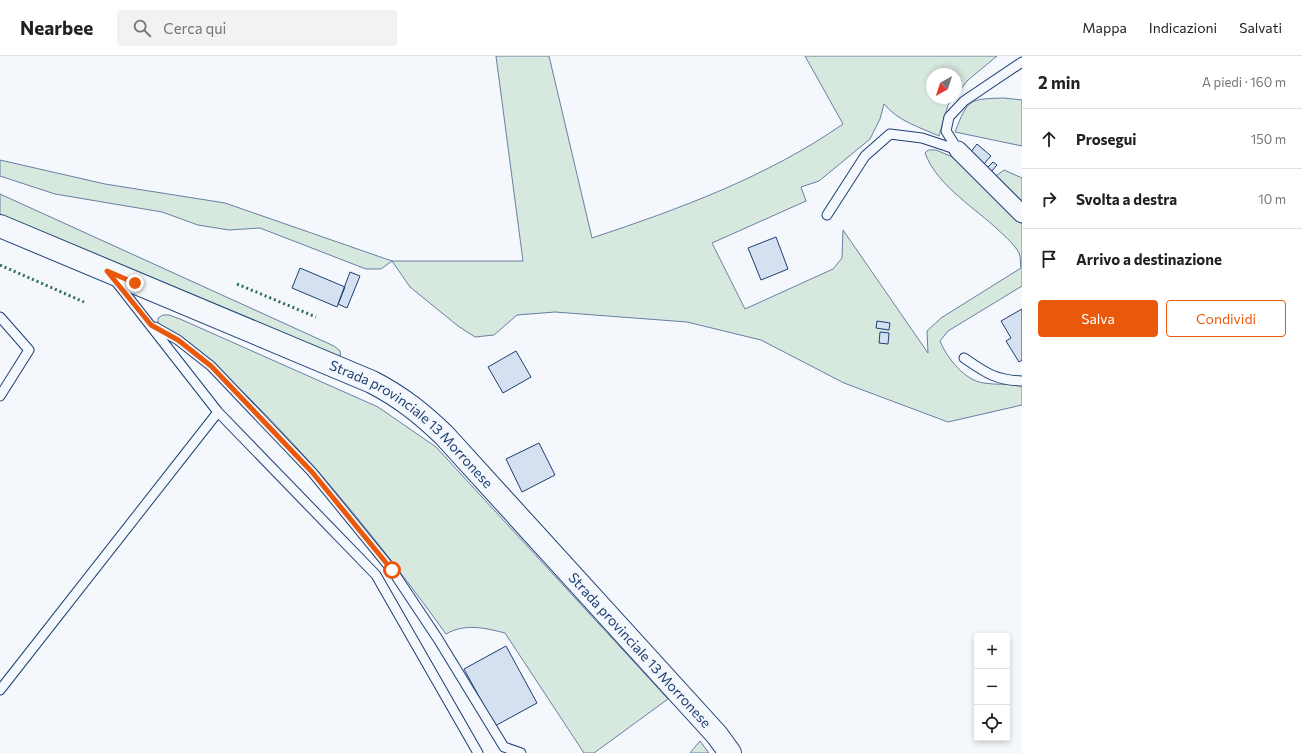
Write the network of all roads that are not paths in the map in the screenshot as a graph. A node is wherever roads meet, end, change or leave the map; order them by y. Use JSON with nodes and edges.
{"nodes":[{"id":1,"x":1022,"y":62,"type":"edge"},
{"id":2,"x":958,"y":150,"type":"junction"},
{"id":3,"x":1022,"y":214,"type":"edge"},
{"id":4,"x":827,"y":215,"type":"dead end"},
{"id":5,"x":0,"y":226,"type":"edge"},
{"id":6,"x":107,"y":271,"type":"junction"},
{"id":7,"x":0,"y":317,"type":"edge"},
{"id":8,"x":151,"y":325,"type":"junction"},
{"id":9,"x":964,"y":358,"type":"dead end"},
{"id":10,"x":1022,"y":381,"type":"edge"},
{"id":11,"x":0,"y":396,"type":"edge"},
{"id":12,"x":218,"y":412,"type":"junction"},
{"id":13,"x":0,"y":690,"type":"edge"},
{"id":14,"x":478,"y":753,"type":"edge"},
{"id":15,"x":521,"y":753,"type":"edge"},
{"id":16,"x":730,"y":753,"type":"edge"}],
"edges":[{"from":1,"to":2,"type":"lane"},
{"from":2,"to":3,"type":"street"},
{"from":2,"to":4,"type":"lane"},
{"from":5,"to":6,"type":"main road","name":"Strada provinciale 13 Morronese"},
{"from":6,"to":8,"type":"lane"},
{"from":6,"to":16,"type":"main road","name":"Strada provinciale 13 Morronese"},
{"from":7,"to":11,"type":"lane"},
{"from":8,"to":12,"type":"lane"},
{"from":8,"to":15,"type":"lane"},
{"from":9,"to":10,"type":"lane"},
{"from":12,"to":13,"type":"lane"},
{"from":12,"to":14,"type":"lane"}]}
